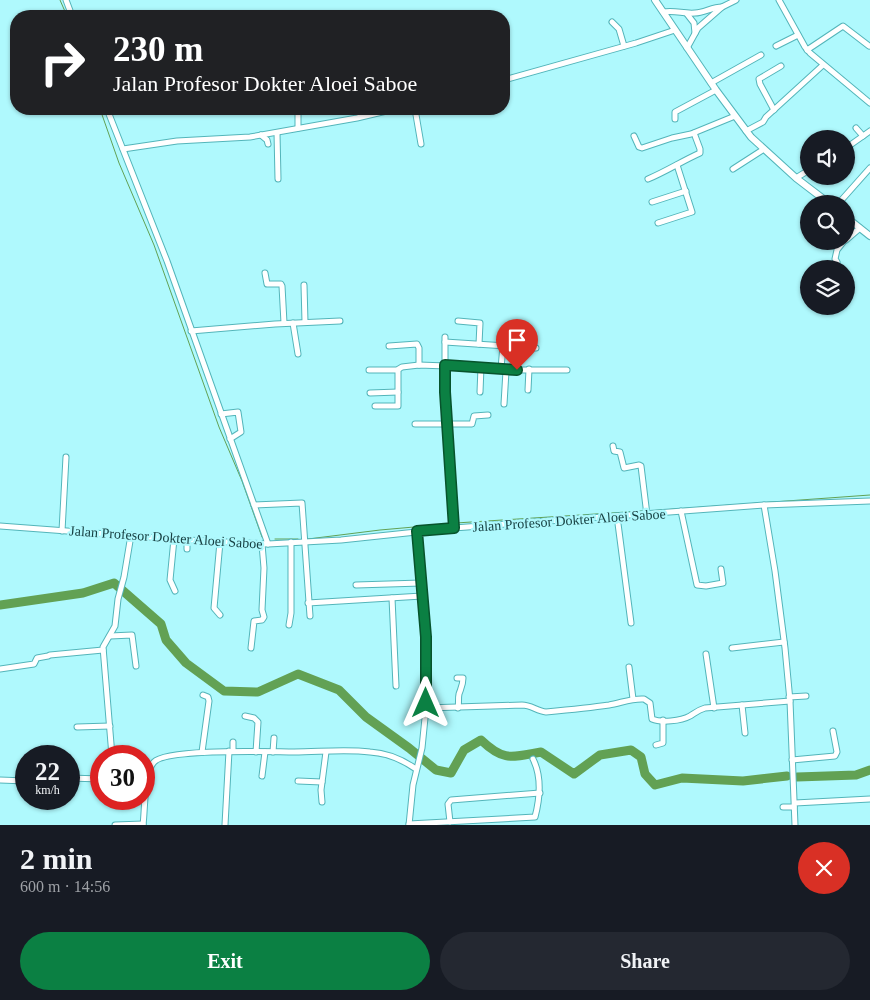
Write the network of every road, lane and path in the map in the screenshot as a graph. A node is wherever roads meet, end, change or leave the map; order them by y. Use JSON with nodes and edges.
{"nodes":[{"id":1,"x":656,"y":0,"type":"edge"},
{"id":2,"x":736,"y":0,"type":"edge"},
{"id":3,"x":778,"y":0,"type":"edge"},
{"id":4,"x":722,"y":7,"type":"junction"},
{"id":5,"x":663,"y":12,"type":"junction"},
{"id":6,"x":687,"y":14,"type":"junction"},
{"id":7,"x":612,"y":22,"type":"dead end"},
{"id":8,"x":675,"y":30,"type":"junction"},
{"id":9,"x":695,"y":33,"type":"junction"},
{"id":10,"x":798,"y":35,"type":"junction"},
{"id":11,"x":624,"y":46,"type":"junction"},
{"id":12,"x":776,"y":46,"type":"dead end"},
{"id":13,"x":869,"y":46,"type":"edge"},
{"id":14,"x":687,"y":48,"type":"junction"},
{"id":15,"x":807,"y":50,"type":"junction"},
{"id":16,"x":761,"y":55,"type":"dead end"},
{"id":17,"x":823,"y":65,"type":"junction"},
{"id":18,"x":781,"y":66,"type":"dead end"},
{"id":19,"x":510,"y":78,"type":"edge"},
{"id":20,"x":711,"y":83,"type":"junction"},
{"id":21,"x":716,"y":90,"type":"junction"},
{"id":22,"x":870,"y":103,"type":"edge"},
{"id":23,"x":774,"y":110,"type":"junction"},
{"id":24,"x":109,"y":115,"type":"edge"},
{"id":25,"x":298,"y":115,"type":"edge"},
{"id":26,"x":370,"y":115,"type":"edge"},
{"id":27,"x":416,"y":115,"type":"edge"},
{"id":28,"x":735,"y":116,"type":"junction"},
{"id":29,"x":675,"y":119,"type":"dead end"},
{"id":30,"x":298,"y":128,"type":"junction"},
{"id":31,"x":856,"y":128,"type":"dead end"},
{"id":32,"x":746,"y":131,"type":"junction"},
{"id":33,"x":870,"y":131,"type":"edge"},
{"id":34,"x":276,"y":132,"type":"junction"},
{"id":35,"x":694,"y":133,"type":"junction"},
{"id":36,"x":261,"y":135,"type":"junction"},
{"id":37,"x":634,"y":136,"type":"dead end"},
{"id":38,"x":863,"y":136,"type":"junction"},
{"id":39,"x":855,"y":142,"type":"edge"},
{"id":40,"x":268,"y":144,"type":"dead end"},
{"id":41,"x":421,"y":144,"type":"dead end"},
{"id":42,"x":123,"y":149,"type":"junction"},
{"id":43,"x":764,"y":149,"type":"junction"},
{"id":44,"x":677,"y":165,"type":"junction"},
{"id":45,"x":870,"y":168,"type":"edge"},
{"id":46,"x":733,"y":169,"type":"dead end"},
{"id":47,"x":800,"y":176,"type":"edge"},
{"id":48,"x":796,"y":178,"type":"junction"},
{"id":49,"x":278,"y":179,"type":"dead end"},
{"id":50,"x":648,"y":179,"type":"dead end"},
{"id":51,"x":686,"y":191,"type":"junction"},
{"id":52,"x":818,"y":195,"type":"edge"},
{"id":53,"x":846,"y":195,"type":"edge"},
{"id":54,"x":652,"y":202,"type":"dead end"},
{"id":55,"x":658,"y":223,"type":"dead end"},
{"id":56,"x":855,"y":224,"type":"edge"},
{"id":57,"x":860,"y":228,"type":"junction"},
{"id":58,"x":855,"y":232,"type":"edge"},
{"id":59,"x":870,"y":236,"type":"edge"},
{"id":60,"x":265,"y":273,"type":"dead end"},
{"id":61,"x":304,"y":285,"type":"dead end"},
{"id":62,"x":340,"y":321,"type":"dead end"},
{"id":63,"x":458,"y":321,"type":"dead end"},
{"id":64,"x":305,"y":322,"type":"junction"},
{"id":65,"x":284,"y":323,"type":"junction"},
{"id":66,"x":293,"y":323,"type":"junction"},
{"id":67,"x":191,"y":331,"type":"junction"},
{"id":68,"x":479,"y":344,"type":"junction"},
{"id":69,"x":390,"y":346,"type":"dead end"},
{"id":70,"x":503,"y":346,"type":"junction"},
{"id":71,"x":536,"y":348,"type":"dead end"},
{"id":72,"x":298,"y":354,"type":"dead end"},
{"id":73,"x":419,"y":365,"type":"junction"},
{"id":74,"x":445,"y":365,"type":"junction"},
{"id":75,"x":481,"y":367,"type":"junction"},
{"id":76,"x":503,"y":369,"type":"junction"},
{"id":77,"x":529,"y":369,"type":"junction"},
{"id":78,"x":369,"y":370,"type":"dead end"},
{"id":79,"x":398,"y":370,"type":"junction"},
{"id":80,"x":567,"y":370,"type":"dead end"},
{"id":81,"x":528,"y":390,"type":"dead end"},
{"id":82,"x":398,"y":392,"type":"junction"},
{"id":83,"x":480,"y":392,"type":"dead end"},
{"id":84,"x":370,"y":393,"type":"dead end"},
{"id":85,"x":504,"y":404,"type":"dead end"},
{"id":86,"x":374,"y":406,"type":"dead end"},
{"id":87,"x":221,"y":414,"type":"junction"},
{"id":88,"x":488,"y":415,"type":"dead end"},
{"id":89,"x":416,"y":424,"type":"dead end"},
{"id":90,"x":447,"y":424,"type":"junction"},
{"id":91,"x":230,"y":440,"type":"junction"},
{"id":92,"x":613,"y":446,"type":"dead end"},
{"id":93,"x":66,"y":457,"type":"dead end"},
{"id":94,"x":870,"y":501,"type":"edge"},
{"id":95,"x":254,"y":505,"type":"junction"},
{"id":96,"x":764,"y":505,"type":"junction"},
{"id":97,"x":682,"y":511,"type":"junction"},
{"id":98,"x":647,"y":515,"type":"junction"},
{"id":99,"x":618,"y":516,"type":"junction"},
{"id":100,"x":0,"y":526,"type":"edge"},
{"id":101,"x":454,"y":528,"type":"junction"},
{"id":102,"x":62,"y":531,"type":"junction"},
{"id":103,"x":417,"y":531,"type":"junction"},
{"id":104,"x":131,"y":535,"type":"junction"},
{"id":105,"x":174,"y":539,"type":"junction"},
{"id":106,"x":187,"y":540,"type":"junction"},
{"id":107,"x":306,"y":541,"type":"junction"},
{"id":108,"x":220,"y":542,"type":"junction"},
{"id":109,"x":291,"y":542,"type":"junction"},
{"id":110,"x":265,"y":544,"type":"junction"},
{"id":111,"x":187,"y":549,"type":"dead end"},
{"id":112,"x":721,"y":569,"type":"dead end"},
{"id":113,"x":421,"y":583,"type":"junction"},
{"id":114,"x":356,"y":585,"type":"dead end"},
{"id":115,"x":176,"y":591,"type":"dead end"},
{"id":116,"x":422,"y":596,"type":"junction"},
{"id":117,"x":392,"y":598,"type":"junction"},
{"id":118,"x":308,"y":603,"type":"junction"},
{"id":119,"x":220,"y":615,"type":"dead end"},
{"id":120,"x":310,"y":616,"type":"dead end"},
{"id":121,"x":631,"y":623,"type":"dead end"},
{"id":122,"x":289,"y":624,"type":"dead end"},
{"id":123,"x":110,"y":636,"type":"junction"},
{"id":124,"x":784,"y":642,"type":"junction"},
{"id":125,"x":251,"y":648,"type":"dead end"},
{"id":126,"x":732,"y":648,"type":"dead end"},
{"id":127,"x":103,"y":650,"type":"junction"},
{"id":128,"x":706,"y":654,"type":"dead end"},
{"id":129,"x":136,"y":666,"type":"dead end"},
{"id":130,"x":628,"y":667,"type":"dead end"},
{"id":131,"x":0,"y":669,"type":"edge"},
{"id":132,"x":457,"y":678,"type":"dead end"},
{"id":133,"x":396,"y":686,"type":"dead end"},
{"id":134,"x":203,"y":695,"type":"dead end"},
{"id":135,"x":806,"y":696,"type":"dead end"},
{"id":136,"x":633,"y":699,"type":"junction"},
{"id":137,"x":789,"y":699,"type":"junction"},
{"id":138,"x":742,"y":705,"type":"junction"},
{"id":139,"x":426,"y":708,"type":"junction"},
{"id":140,"x":458,"y":708,"type":"junction"},
{"id":141,"x":714,"y":708,"type":"junction"},
{"id":142,"x":245,"y":716,"type":"dead end"},
{"id":143,"x":663,"y":720,"type":"junction"},
{"id":144,"x":110,"y":726,"type":"junction"},
{"id":145,"x":77,"y":727,"type":"dead end"},
{"id":146,"x":833,"y":731,"type":"dead end"},
{"id":147,"x":745,"y":733,"type":"dead end"},
{"id":148,"x":274,"y":738,"type":"dead end"},
{"id":149,"x":233,"y":742,"type":"dead end"},
{"id":150,"x":111,"y":745,"type":"edge"},
{"id":151,"x":656,"y":745,"type":"dead end"},
{"id":152,"x":231,"y":751,"type":"junction"},
{"id":153,"x":202,"y":752,"type":"junction"},
{"id":154,"x":256,"y":752,"type":"junction"},
{"id":155,"x":265,"y":752,"type":"junction"},
{"id":156,"x":274,"y":752,"type":"junction"},
{"id":157,"x":326,"y":752,"type":"junction"},
{"id":158,"x":533,"y":759,"type":"dead end"},
{"id":159,"x":792,"y":760,"type":"junction"},
{"id":160,"x":155,"y":761,"type":"edge"},
{"id":161,"x":417,"y":766,"type":"junction"},
{"id":162,"x":262,"y":776,"type":"dead end"},
{"id":163,"x":0,"y":780,"type":"edge"},
{"id":164,"x":15,"y":781,"type":"edge"},
{"id":165,"x":298,"y":781,"type":"dead end"},
{"id":166,"x":322,"y":782,"type":"junction"},
{"id":167,"x":540,"y":793,"type":"junction"},
{"id":168,"x":870,"y":799,"type":"edge"},
{"id":169,"x":322,"y":802,"type":"dead end"},
{"id":170,"x":795,"y":805,"type":"junction"},
{"id":171,"x":783,"y":807,"type":"dead end"},
{"id":172,"x":144,"y":810,"type":"edge"},
{"id":173,"x":535,"y":817,"type":"junction"},
{"id":174,"x":450,"y":822,"type":"junction"},
{"id":175,"x":143,"y":824,"type":"edge"},
{"id":176,"x":115,"y":825,"type":"edge"},
{"id":177,"x":225,"y":825,"type":"edge"},
{"id":178,"x":409,"y":825,"type":"edge"},
{"id":179,"x":533,"y":825,"type":"edge"},
{"id":180,"x":795,"y":825,"type":"edge"}],
"edges":[{"from":1,"to":5,"type":"main road"},
{"from":2,"to":4,"type":"street"},
{"from":3,"to":10,"type":"street"},
{"from":4,"to":6,"type":"street"},
{"from":4,"to":9,"type":"street"},
{"from":5,"to":6,"type":"street"},
{"from":5,"to":8,"type":"main road"},
{"from":6,"to":9,"type":"street"},
{"from":7,"to":11,"type":"street"},
{"from":8,"to":11,"type":"street"},
{"from":8,"to":14,"type":"main road"},
{"from":9,"to":14,"type":"street"},
{"from":10,"to":12,"type":"street"},
{"from":10,"to":15,"type":"street"},
{"from":11,"to":19,"type":"street"},
{"from":13,"to":15,"type":"street"},
{"from":14,"to":20,"type":"main road"},
{"from":15,"to":17,"type":"street"},
{"from":16,"to":20,"type":"street"},
{"from":17,"to":22,"type":"street"},
{"from":17,"to":23,"type":"street"},
{"from":18,"to":23,"type":"street"},
{"from":20,"to":21,"type":"main road"},
{"from":21,"to":28,"type":"main road"},
{"from":21,"to":29,"type":"street"},
{"from":23,"to":32,"type":"street"},
{"from":24,"to":42,"type":"street"},
{"from":25,"to":30,"type":"street"},
{"from":26,"to":30,"type":"street"},
{"from":27,"to":41,"type":"street"},
{"from":28,"to":32,"type":"main road"},
{"from":28,"to":35,"type":"street"},
{"from":30,"to":34,"type":"street"},
{"from":31,"to":38,"type":"street"},
{"from":32,"to":43,"type":"main road"},
{"from":33,"to":38,"type":"street"},
{"from":34,"to":36,"type":"street"},
{"from":34,"to":49,"type":"street"},
{"from":35,"to":37,"type":"street"},
{"from":35,"to":44,"type":"street"},
{"from":36,"to":40,"type":"street"},
{"from":36,"to":42,"type":"street"},
{"from":38,"to":39,"type":"street"},
{"from":42,"to":67,"type":"street"},
{"from":43,"to":46,"type":"street"},
{"from":43,"to":48,"type":"main road"},
{"from":44,"to":50,"type":"street"},
{"from":44,"to":51,"type":"street"},
{"from":45,"to":53,"type":"street"},
{"from":47,"to":48,"type":"street"},
{"from":48,"to":52,"type":"main road"},
{"from":51,"to":54,"type":"street"},
{"from":51,"to":55,"type":"street"},
{"from":56,"to":57,"type":"main road"},
{"from":57,"to":58,"type":"street"},
{"from":57,"to":59,"type":"main road"},
{"from":60,"to":65,"type":"street"},
{"from":61,"to":64,"type":"street"},
{"from":62,"to":64,"type":"street"},
{"from":63,"to":68,"type":"street"},
{"from":64,"to":66,"type":"street"},
{"from":65,"to":66,"type":"street"},
{"from":65,"to":67,"type":"street"},
{"from":66,"to":72,"type":"street"},
{"from":67,"to":87,"type":"street"},
{"from":68,"to":70,"type":"street"},
{"from":68,"to":74,"type":"street"},
{"from":69,"to":73,"type":"street"},
{"from":70,"to":71,"type":"street"},
{"from":70,"to":76,"type":"street"},
{"from":73,"to":74,"type":"street"},
{"from":73,"to":79,"type":"street"},
{"from":74,"to":75,"type":"street"},
{"from":74,"to":90,"type":"street"},
{"from":75,"to":76,"type":"street"},
{"from":75,"to":83,"type":"street"},
{"from":76,"to":77,"type":"street"},
{"from":76,"to":85,"type":"street"},
{"from":77,"to":80,"type":"street"},
{"from":77,"to":81,"type":"street"},
{"from":78,"to":79,"type":"street"},
{"from":79,"to":82,"type":"street"},
{"from":82,"to":84,"type":"street"},
{"from":82,"to":86,"type":"street"},
{"from":87,"to":91,"type":"street"},
{"from":87,"to":91,"type":"street"},
{"from":88,"to":90,"type":"street"},
{"from":89,"to":90,"type":"street"},
{"from":90,"to":101,"type":"street"},
{"from":91,"to":95,"type":"street"},
{"from":92,"to":98,"type":"street"},
{"from":93,"to":102,"type":"street"},
{"from":94,"to":96,"type":"street","name":"Jalan Profesor Dokter Aloei Saboe"},
{"from":95,"to":107,"type":"street"},
{"from":95,"to":110,"type":"street"},
{"from":96,"to":97,"type":"street","name":"Jalan Profesor Dokter Aloei Saboe"},
{"from":96,"to":124,"type":"street"},
{"from":97,"to":98,"type":"street","name":"Jalan Profesor Dokter Aloei Saboe"},
{"from":97,"to":112,"type":"street"},
{"from":98,"to":99,"type":"street","name":"Jalan Profesor Dokter Aloei Saboe"},
{"from":99,"to":101,"type":"street","name":"Jalan Profesor Dokter Aloei Saboe"},
{"from":99,"to":121,"type":"street"},
{"from":100,"to":102,"type":"street","name":"Jalan Profesor Dokter Aloei Saboe"},
{"from":101,"to":103,"type":"street","name":"Jalan Profesor Dokter Aloei Saboe"},
{"from":102,"to":104,"type":"street","name":"Jalan Profesor Dokter Aloei Saboe"},
{"from":103,"to":107,"type":"street","name":"Jalan Profesor Dokter Aloei Saboe"},
{"from":103,"to":113,"type":"street"},
{"from":104,"to":105,"type":"street","name":"Jalan Profesor Dokter Aloei Saboe"},
{"from":104,"to":123,"type":"street"},
{"from":105,"to":106,"type":"street","name":"Jalan Profesor Dokter Aloei Saboe"},
{"from":105,"to":115,"type":"street"},
{"from":106,"to":108,"type":"street","name":"Jalan Profesor Dokter Aloei Saboe"},
{"from":106,"to":111,"type":"street"},
{"from":107,"to":109,"type":"street","name":"Jalan Profesor Dokter Aloei Saboe"},
{"from":107,"to":118,"type":"street"},
{"from":108,"to":110,"type":"street","name":"Jalan Profesor Dokter Aloei Saboe"},
{"from":108,"to":119,"type":"street"},
{"from":109,"to":110,"type":"street","name":"Jalan Profesor Dokter Aloei Saboe"},
{"from":109,"to":122,"type":"street"},
{"from":110,"to":125,"type":"street"},
{"from":113,"to":114,"type":"street"},
{"from":113,"to":116,"type":"street"},
{"from":116,"to":117,"type":"street"},
{"from":116,"to":139,"type":"street"},
{"from":117,"to":118,"type":"street"},
{"from":117,"to":133,"type":"street"},
{"from":118,"to":120,"type":"street"},
{"from":123,"to":127,"type":"street"},
{"from":123,"to":129,"type":"street"},
{"from":124,"to":126,"type":"street"},
{"from":124,"to":137,"type":"street"},
{"from":127,"to":131,"type":"street"},
{"from":127,"to":144,"type":"street"},
{"from":128,"to":141,"type":"street"},
{"from":130,"to":136,"type":"street"},
{"from":132,"to":140,"type":"street"},
{"from":134,"to":153,"type":"street"},
{"from":135,"to":137,"type":"street"},
{"from":136,"to":140,"type":"street"},
{"from":136,"to":143,"type":"street"},
{"from":137,"to":138,"type":"street"},
{"from":137,"to":159,"type":"street"},
{"from":138,"to":141,"type":"street"},
{"from":138,"to":147,"type":"street"},
{"from":139,"to":140,"type":"street"},
{"from":139,"to":161,"type":"street"},
{"from":141,"to":143,"type":"street"},
{"from":142,"to":154,"type":"street"},
{"from":143,"to":151,"type":"street"},
{"from":144,"to":145,"type":"street"},
{"from":144,"to":150,"type":"street"},
{"from":146,"to":159,"type":"street"},
{"from":148,"to":156,"type":"street"},
{"from":149,"to":152,"type":"street"},
{"from":152,"to":153,"type":"street"},
{"from":152,"to":154,"type":"street"},
{"from":152,"to":177,"type":"street"},
{"from":153,"to":160,"type":"street"},
{"from":154,"to":155,"type":"street"},
{"from":155,"to":156,"type":"street"},
{"from":155,"to":162,"type":"street"},
{"from":156,"to":157,"type":"street"},
{"from":157,"to":161,"type":"street"},
{"from":157,"to":166,"type":"street"},
{"from":158,"to":167,"type":"street"},
{"from":159,"to":170,"type":"street"},
{"from":161,"to":178,"type":"street"},
{"from":163,"to":164,"type":"street"},
{"from":165,"to":166,"type":"street"},
{"from":166,"to":169,"type":"street"},
{"from":167,"to":173,"type":"street"},
{"from":167,"to":174,"type":"street"},
{"from":168,"to":170,"type":"street"},
{"from":170,"to":171,"type":"street"},
{"from":170,"to":180,"type":"street"},
{"from":172,"to":175,"type":"street"},
{"from":173,"to":174,"type":"street"},
{"from":173,"to":179,"type":"street"},
{"from":174,"to":178,"type":"street"},
{"from":175,"to":176,"type":"street"}]}
